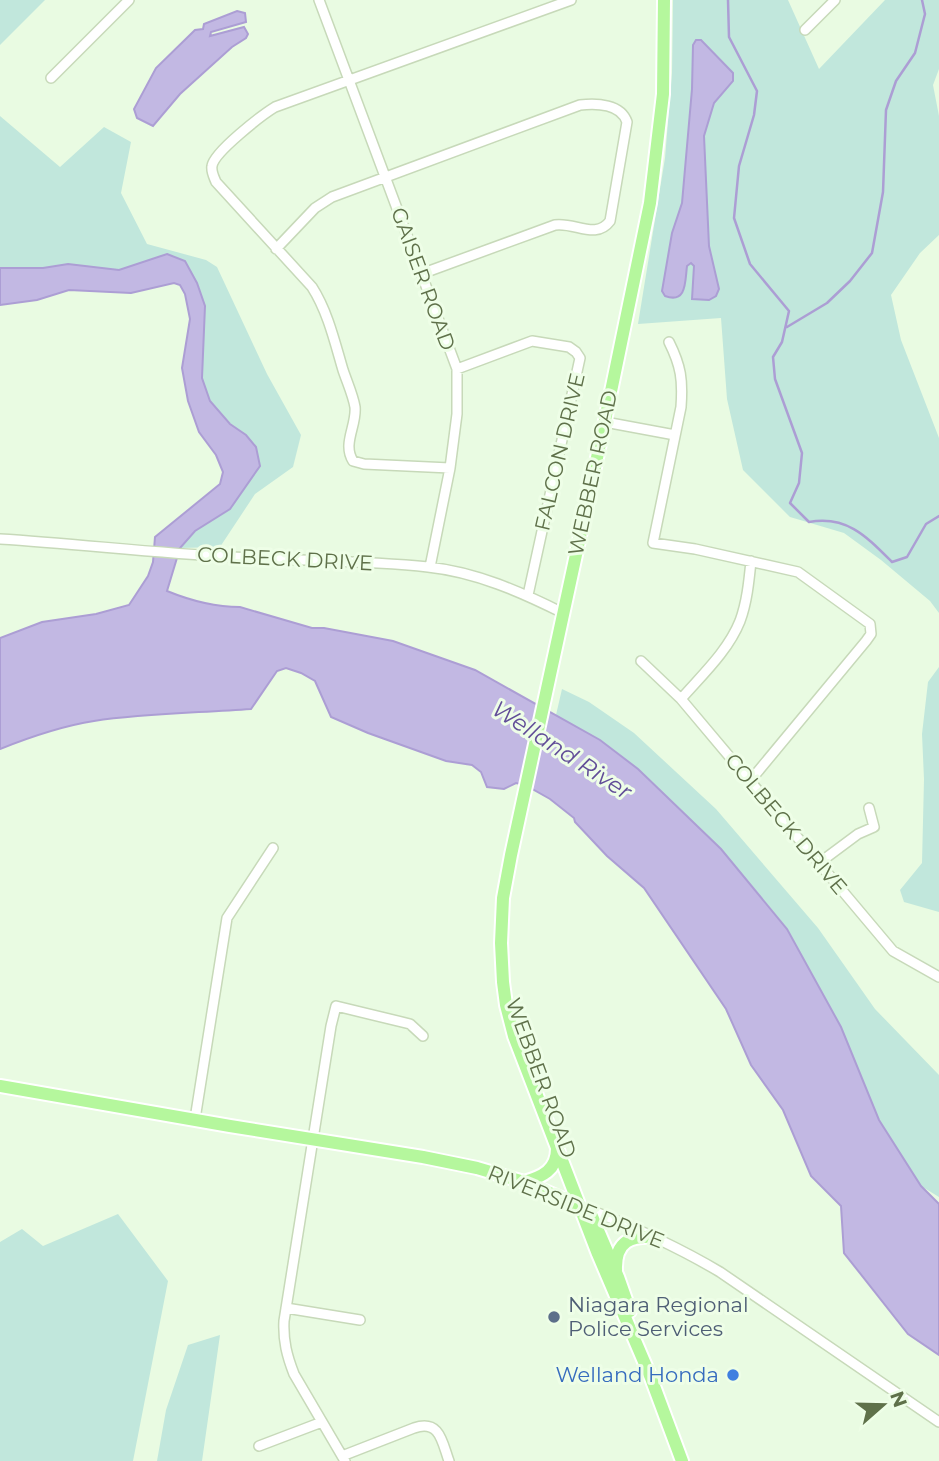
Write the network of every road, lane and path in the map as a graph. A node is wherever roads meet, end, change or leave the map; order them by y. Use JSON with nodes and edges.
{"nodes":[{"id":1,"x":129,"y":0,"type":"edge"},
{"id":2,"x":319,"y":0,"type":"edge"},
{"id":3,"x":570,"y":0,"type":"edge"},
{"id":4,"x":664,"y":0,"type":"edge"},
{"id":5,"x":835,"y":0,"type":"edge"},
{"id":6,"x":805,"y":30,"type":"dead end"},
{"id":7,"x":51,"y":78,"type":"dead end"},
{"id":8,"x":349,"y":80,"type":"junction"},
{"id":9,"x":385,"y":178,"type":"junction"},
{"id":10,"x":276,"y":249,"type":"junction"},
{"id":11,"x":421,"y":274,"type":"junction"},
{"id":12,"x":669,"y":342,"type":"dead end"},
{"id":13,"x":457,"y":369,"type":"junction"},
{"id":14,"x":605,"y":422,"type":"junction"},
{"id":15,"x":675,"y":436,"type":"junction"},
{"id":16,"x":450,"y":468,"type":"junction"},
{"id":17,"x":0,"y":539,"type":"edge"},
{"id":18,"x":751,"y":561,"type":"junction"},
{"id":19,"x":430,"y":567,"type":"junction"},
{"id":20,"x":528,"y":595,"type":"junction"},
{"id":21,"x":563,"y":613,"type":"junction"},
{"id":22,"x":641,"y":661,"type":"dead end"},
{"id":23,"x":681,"y":699,"type":"junction"},
{"id":24,"x":750,"y":781,"type":"junction"},
{"id":25,"x":869,"y":808,"type":"dead end"},
{"id":26,"x":273,"y":848,"type":"dead end"},
{"id":27,"x":819,"y":863,"type":"junction"},
{"id":28,"x":501,"y":943,"type":"junction"},
{"id":29,"x":939,"y":977,"type":"edge"},
{"id":30,"x":423,"y":1036,"type":"dead end"},
{"id":31,"x":0,"y":1086,"type":"edge"},
{"id":32,"x":195,"y":1119,"type":"junction"},
{"id":33,"x":314,"y":1139,"type":"junction"},
{"id":34,"x":556,"y":1145,"type":"junction"},
{"id":35,"x":524,"y":1182,"type":"junction"},
{"id":36,"x":585,"y":1208,"type":"junction"},
{"id":37,"x":656,"y":1237,"type":"junction"},
{"id":38,"x":618,"y":1277,"type":"junction"},
{"id":39,"x":286,"y":1308,"type":"junction"},
{"id":40,"x":360,"y":1320,"type":"dead end"},
{"id":41,"x":651,"y":1378,"type":"junction"},
{"id":42,"x":322,"y":1422,"type":"junction"},
{"id":43,"x":939,"y":1422,"type":"edge"},
{"id":44,"x":259,"y":1446,"type":"dead end"},
{"id":45,"x":344,"y":1459,"type":"edge"},
{"id":46,"x":449,"y":1461,"type":"edge"},
{"id":47,"x":682,"y":1461,"type":"edge"}],
"edges":[{"from":1,"to":7,"type":"street"},
{"from":2,"to":8,"type":"street","name":"GAISER ROAD"},
{"from":3,"to":8,"type":"street"},
{"from":4,"to":14,"type":"main road","name":"WEBBER ROAD"},
{"from":5,"to":6,"type":"street"},
{"from":8,"to":9,"type":"street","name":"GAISER ROAD"},
{"from":8,"to":10,"type":"street"},
{"from":9,"to":10,"type":"street"},
{"from":9,"to":11,"type":"street","name":"GAISER ROAD"},
{"from":9,"to":11,"type":"street"},
{"from":10,"to":16,"type":"street"},
{"from":11,"to":13,"type":"street","name":"GAISER ROAD"},
{"from":12,"to":15,"type":"street"},
{"from":13,"to":16,"type":"street","name":"GAISER ROAD"},
{"from":13,"to":20,"type":"street","name":"FALCON DRIVE"},
{"from":14,"to":15,"type":"street"},
{"from":14,"to":21,"type":"main road","name":"WEBBER ROAD"},
{"from":15,"to":18,"type":"street"},
{"from":16,"to":19,"type":"street","name":"GAISER ROAD"},
{"from":17,"to":19,"type":"street","name":"COLBECK DRIVE"},
{"from":18,"to":23,"type":"street"},
{"from":18,"to":24,"type":"street"},
{"from":19,"to":20,"type":"street","name":"COLBECK DRIVE"},
{"from":20,"to":21,"type":"street","name":"COLBECK DRIVE"},
{"from":21,"to":28,"type":"main road","name":"WEBBER ROAD"},
{"from":22,"to":23,"type":"street","name":"COLBECK DRIVE"},
{"from":23,"to":24,"type":"street","name":"COLBECK DRIVE"},
{"from":24,"to":27,"type":"street","name":"COLBECK DRIVE"},
{"from":25,"to":27,"type":"street"},
{"from":26,"to":32,"type":"street"},
{"from":27,"to":29,"type":"street","name":"COLBECK DRIVE"},
{"from":28,"to":34,"type":"main road","name":"WEBBER ROAD"},
{"from":28,"to":36,"type":"main road","name":"WEBBER ROAD"},
{"from":30,"to":33,"type":"street"},
{"from":31,"to":32,"type":"main road","name":"RIVERSIDE DRIVE"},
{"from":32,"to":33,"type":"main road","name":"RIVERSIDE DRIVE"},
{"from":33,"to":35,"type":"main road","name":"RIVERSIDE DRIVE"},
{"from":33,"to":39,"type":"street"},
{"from":34,"to":35,"type":"main road"},
{"from":34,"to":36,"type":"main road","name":"WEBBER ROAD"},
{"from":35,"to":36,"type":"main road","name":"RIVERSIDE DRIVE"},
{"from":36,"to":37,"type":"street","name":"RIVERSIDE DRIVE"},
{"from":36,"to":38,"type":"main road"},
{"from":36,"to":41,"type":"main road"},
{"from":37,"to":38,"type":"main road"},
{"from":37,"to":43,"type":"street","name":"RIVERSIDE DRIVE"},
{"from":38,"to":41,"type":"main road"},
{"from":39,"to":40,"type":"street"},
{"from":39,"to":42,"type":"street"},
{"from":41,"to":47,"type":"main road"},
{"from":42,"to":44,"type":"street"},
{"from":42,"to":45,"type":"street"},
{"from":45,"to":46,"type":"street"}]}
